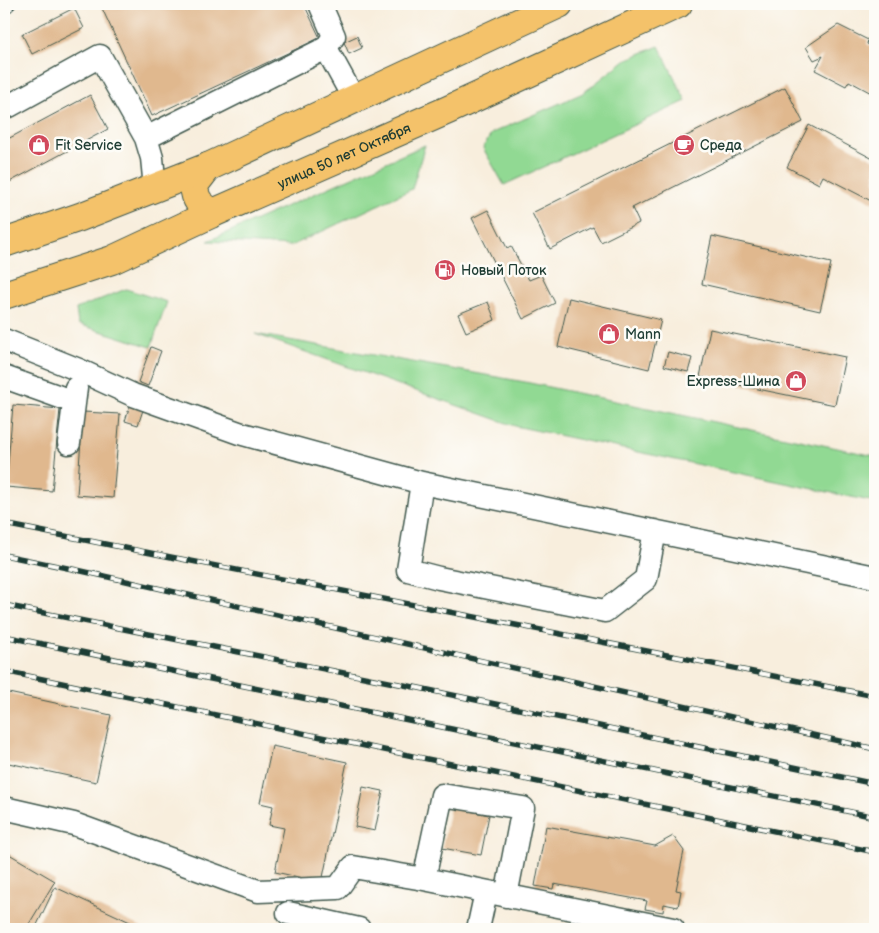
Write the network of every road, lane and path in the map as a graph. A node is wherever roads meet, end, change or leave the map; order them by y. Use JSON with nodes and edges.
{"nodes":[{"id":1,"x":320,"y":4,"type":"edge"},
{"id":2,"x":560,"y":4,"type":"edge"},
{"id":3,"x":678,"y":4,"type":"edge"},
{"id":4,"x":326,"y":48,"type":"junction"},
{"id":5,"x":354,"y":99,"type":"junction"},
{"id":6,"x":8,"y":106,"type":"dead end"},
{"id":7,"x":146,"y":138,"type":"junction"},
{"id":8,"x":208,"y":167,"type":"junction"},
{"id":9,"x":155,"y":188,"type":"junction"},
{"id":10,"x":213,"y":213,"type":"junction"},
{"id":11,"x":4,"y":243,"type":"edge"},
{"id":12,"x":4,"y":295,"type":"edge"},
{"id":13,"x":4,"y":340,"type":"edge"},
{"id":14,"x":79,"y":370,"type":"junction"},
{"id":15,"x":4,"y":377,"type":"edge"},
{"id":16,"x":74,"y":402,"type":"junction"},
{"id":17,"x":69,"y":443,"type":"dead end"},
{"id":18,"x":422,"y":483,"type":"junction"},
{"id":19,"x":655,"y":532,"type":"junction"},
{"id":20,"x":875,"y":578,"type":"edge"},
{"id":21,"x":4,"y":808,"type":"edge"},
{"id":22,"x":424,"y":879,"type":"junction"},
{"id":23,"x":496,"y":894,"type":"junction"},
{"id":24,"x":288,"y":913,"type":"dead end"},
{"id":25,"x":358,"y":929,"type":"edge"},
{"id":26,"x":478,"y":929,"type":"edge"},
{"id":27,"x":673,"y":929,"type":"edge"}],
"edges":[{"from":1,"to":4,"type":"lane"},
{"from":2,"to":5,"type":"main road"},
{"from":3,"to":10,"type":"main road","name":"улица 50 лет Октября"},
{"from":4,"to":5,"type":"lane"},
{"from":4,"to":7,"type":"lane"},
{"from":5,"to":8,"type":"main road"},
{"from":6,"to":7,"type":"lane"},
{"from":7,"to":9,"type":"lane"},
{"from":8,"to":9,"type":"main road"},
{"from":8,"to":10,"type":"main road"},
{"from":9,"to":11,"type":"main road"},
{"from":10,"to":12,"type":"main road","name":"улица 50 лет Октября"},
{"from":13,"to":14,"type":"lane"},
{"from":14,"to":16,"type":"lane"},
{"from":14,"to":18,"type":"lane"},
{"from":15,"to":16,"type":"lane"},
{"from":16,"to":17,"type":"lane"},
{"from":18,"to":19,"type":"lane"},
{"from":18,"to":19,"type":"lane"},
{"from":19,"to":20,"type":"lane"},
{"from":21,"to":22,"type":"lane"},
{"from":22,"to":23,"type":"lane"},
{"from":22,"to":23,"type":"lane"},
{"from":23,"to":26,"type":"lane"},
{"from":23,"to":27,"type":"lane"},
{"from":24,"to":25,"type":"lane"}]}
